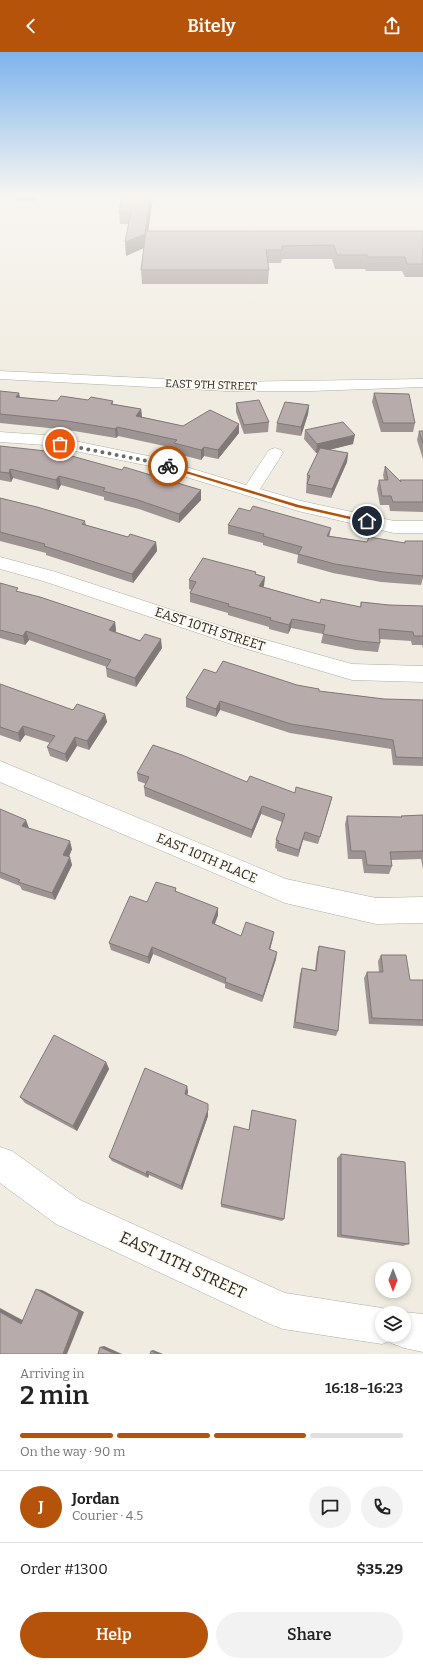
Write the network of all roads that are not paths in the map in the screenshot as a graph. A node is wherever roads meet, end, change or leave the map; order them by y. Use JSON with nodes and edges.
{"nodes":[{"id":1,"x":0,"y":375,"type":"edge"},
{"id":2,"x":423,"y":383,"type":"edge"},
{"id":3,"x":0,"y":437,"type":"edge"},
{"id":4,"x":275,"y":453,"type":"dead end"},
{"id":5,"x":250,"y":492,"type":"junction"},
{"id":6,"x":423,"y":527,"type":"edge"},
{"id":7,"x":0,"y":563,"type":"edge"},
{"id":8,"x":423,"y":674,"type":"edge"},
{"id":9,"x":0,"y":771,"type":"edge"},
{"id":10,"x":423,"y":910,"type":"edge"},
{"id":11,"x":0,"y":1163,"type":"edge"},
{"id":12,"x":375,"y":1325,"type":"edge"},
{"id":13,"x":411,"y":1331,"type":"edge"},
{"id":14,"x":423,"y":1333,"type":"edge"}],
"edges":[{"from":1,"to":2,"type":"street","name":"EAST 9TH STREET"},
{"from":3,"to":5,"type":"street"},
{"from":4,"to":5,"type":"street"},
{"from":5,"to":6,"type":"street"},
{"from":7,"to":8,"type":"street","name":"EAST 10TH STREET"},
{"from":9,"to":10,"type":"street","name":"EAST 10TH PLACE"},
{"from":11,"to":12,"type":"street","name":"EAST 11TH STREET"},
{"from":13,"to":14,"type":"street"}]}
